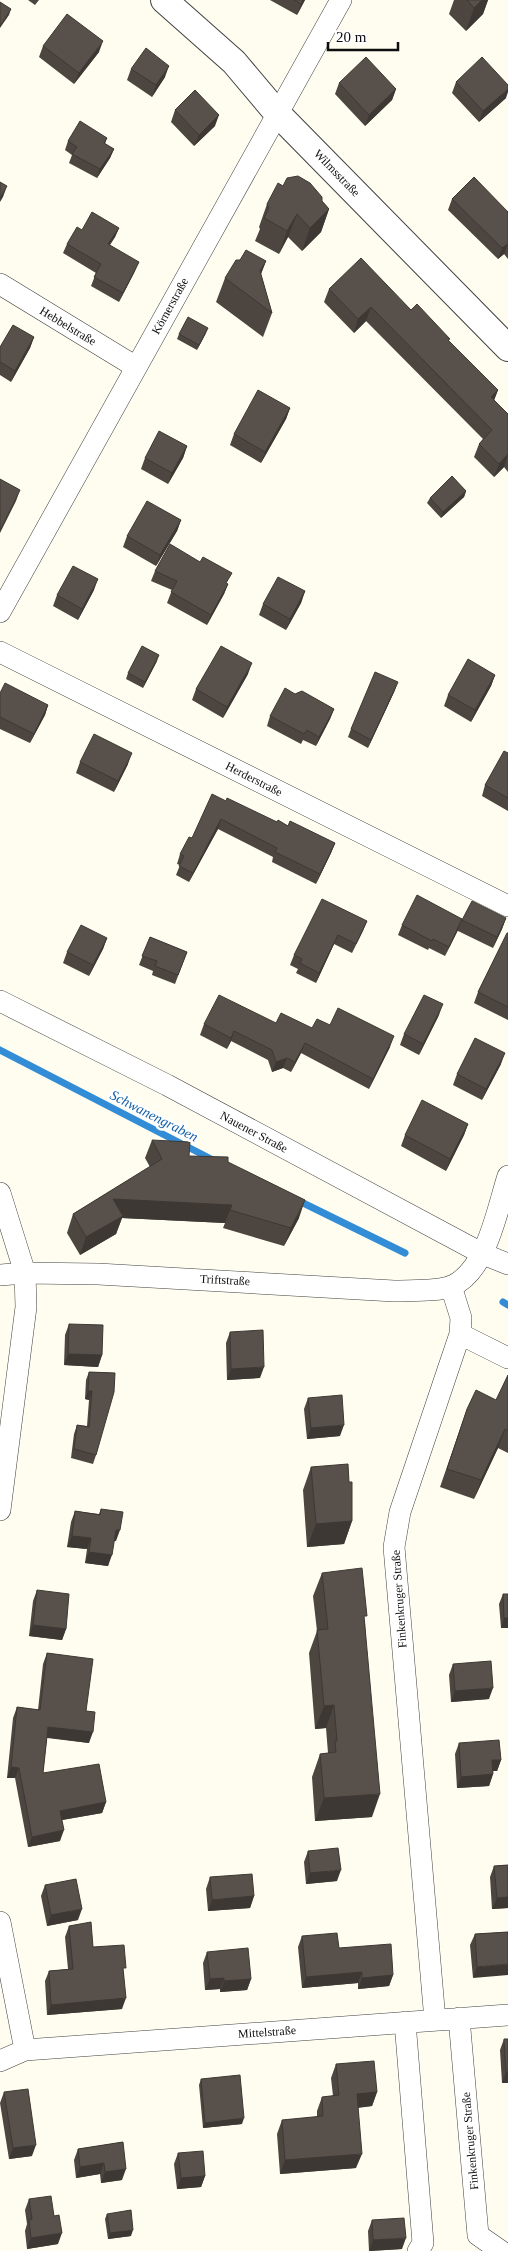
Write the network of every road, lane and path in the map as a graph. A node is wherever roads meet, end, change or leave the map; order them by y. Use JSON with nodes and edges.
{"nodes":[{"id":1,"x":164,"y":0,"type":"edge"},
{"id":2,"x":341,"y":0,"type":"edge"},
{"id":3,"x":277,"y":113,"type":"junction"},
{"id":4,"x":0,"y":284,"type":"edge"},
{"id":5,"x":508,"y":348,"type":"edge"},
{"id":6,"x":136,"y":367,"type":"junction"},
{"id":7,"x":0,"y":612,"type":"edge"},
{"id":8,"x":0,"y":652,"type":"edge"},
{"id":9,"x":508,"y":906,"type":"edge"},
{"id":10,"x":0,"y":1001,"type":"edge"},
{"id":11,"x":508,"y":1176,"type":"edge"},
{"id":12,"x":0,"y":1193,"type":"edge"},
{"id":13,"x":483,"y":1254,"type":"junction"},
{"id":14,"x":508,"y":1264,"type":"edge"},
{"id":15,"x":25,"y":1273,"type":"junction"},
{"id":16,"x":0,"y":1275,"type":"edge"},
{"id":17,"x":450,"y":1286,"type":"junction"},
{"id":18,"x":460,"y":1334,"type":"junction"},
{"id":19,"x":508,"y":1358,"type":"edge"},
{"id":20,"x":0,"y":1510,"type":"edge"},
{"id":21,"x":0,"y":1922,"type":"edge"},
{"id":22,"x":508,"y":2015,"type":"edge"},
{"id":23,"x":459,"y":2018,"type":"junction"},
{"id":24,"x":434,"y":2020,"type":"junction"},
{"id":25,"x":405,"y":2022,"type":"junction"},
{"id":26,"x":25,"y":2050,"type":"junction"},
{"id":27,"x":0,"y":2061,"type":"edge"},
{"id":28,"x":418,"y":2251,"type":"edge"},
{"id":29,"x":501,"y":2251,"type":"edge"}],
"edges":[{"from":1,"to":3,"type":"street","name":"Wilmsstraße"},
{"from":2,"to":3,"type":"street","name":"Körnerstraße"},
{"from":3,"to":5,"type":"street","name":"Wilmsstraße"},
{"from":3,"to":6,"type":"street","name":"Körnerstraße"},
{"from":4,"to":6,"type":"street","name":"Hebbelstraße"},
{"from":6,"to":7,"type":"street","name":"Körnerstraße"},
{"from":8,"to":9,"type":"street","name":"Herderstraße"},
{"from":10,"to":13,"type":"street","name":"Nauener Straße"},
{"from":11,"to":13,"type":"street"},
{"from":12,"to":15,"type":"street"},
{"from":13,"to":14,"type":"street","name":"Nauener Straße"},
{"from":13,"to":17,"type":"street"},
{"from":15,"to":16,"type":"street","name":"Triftstraße"},
{"from":15,"to":17,"type":"street","name":"Triftstraße"},
{"from":15,"to":20,"type":"street"},
{"from":17,"to":18,"type":"street","name":"Finkenkruger Straße"},
{"from":18,"to":19,"type":"street"},
{"from":18,"to":24,"type":"street","name":"Finkenkruger Straße"},
{"from":21,"to":26,"type":"street"},
{"from":22,"to":23,"type":"street","name":"Mittelstraße"},
{"from":23,"to":24,"type":"street","name":"Mittelstraße"},
{"from":23,"to":29,"type":"street","name":"Finkenkruger Straße"},
{"from":24,"to":25,"type":"street","name":"Mittelstraße"},
{"from":25,"to":26,"type":"street","name":"Mittelstraße"},
{"from":25,"to":28,"type":"street"},
{"from":26,"to":27,"type":"street","name":"Mittelstraße"}]}
